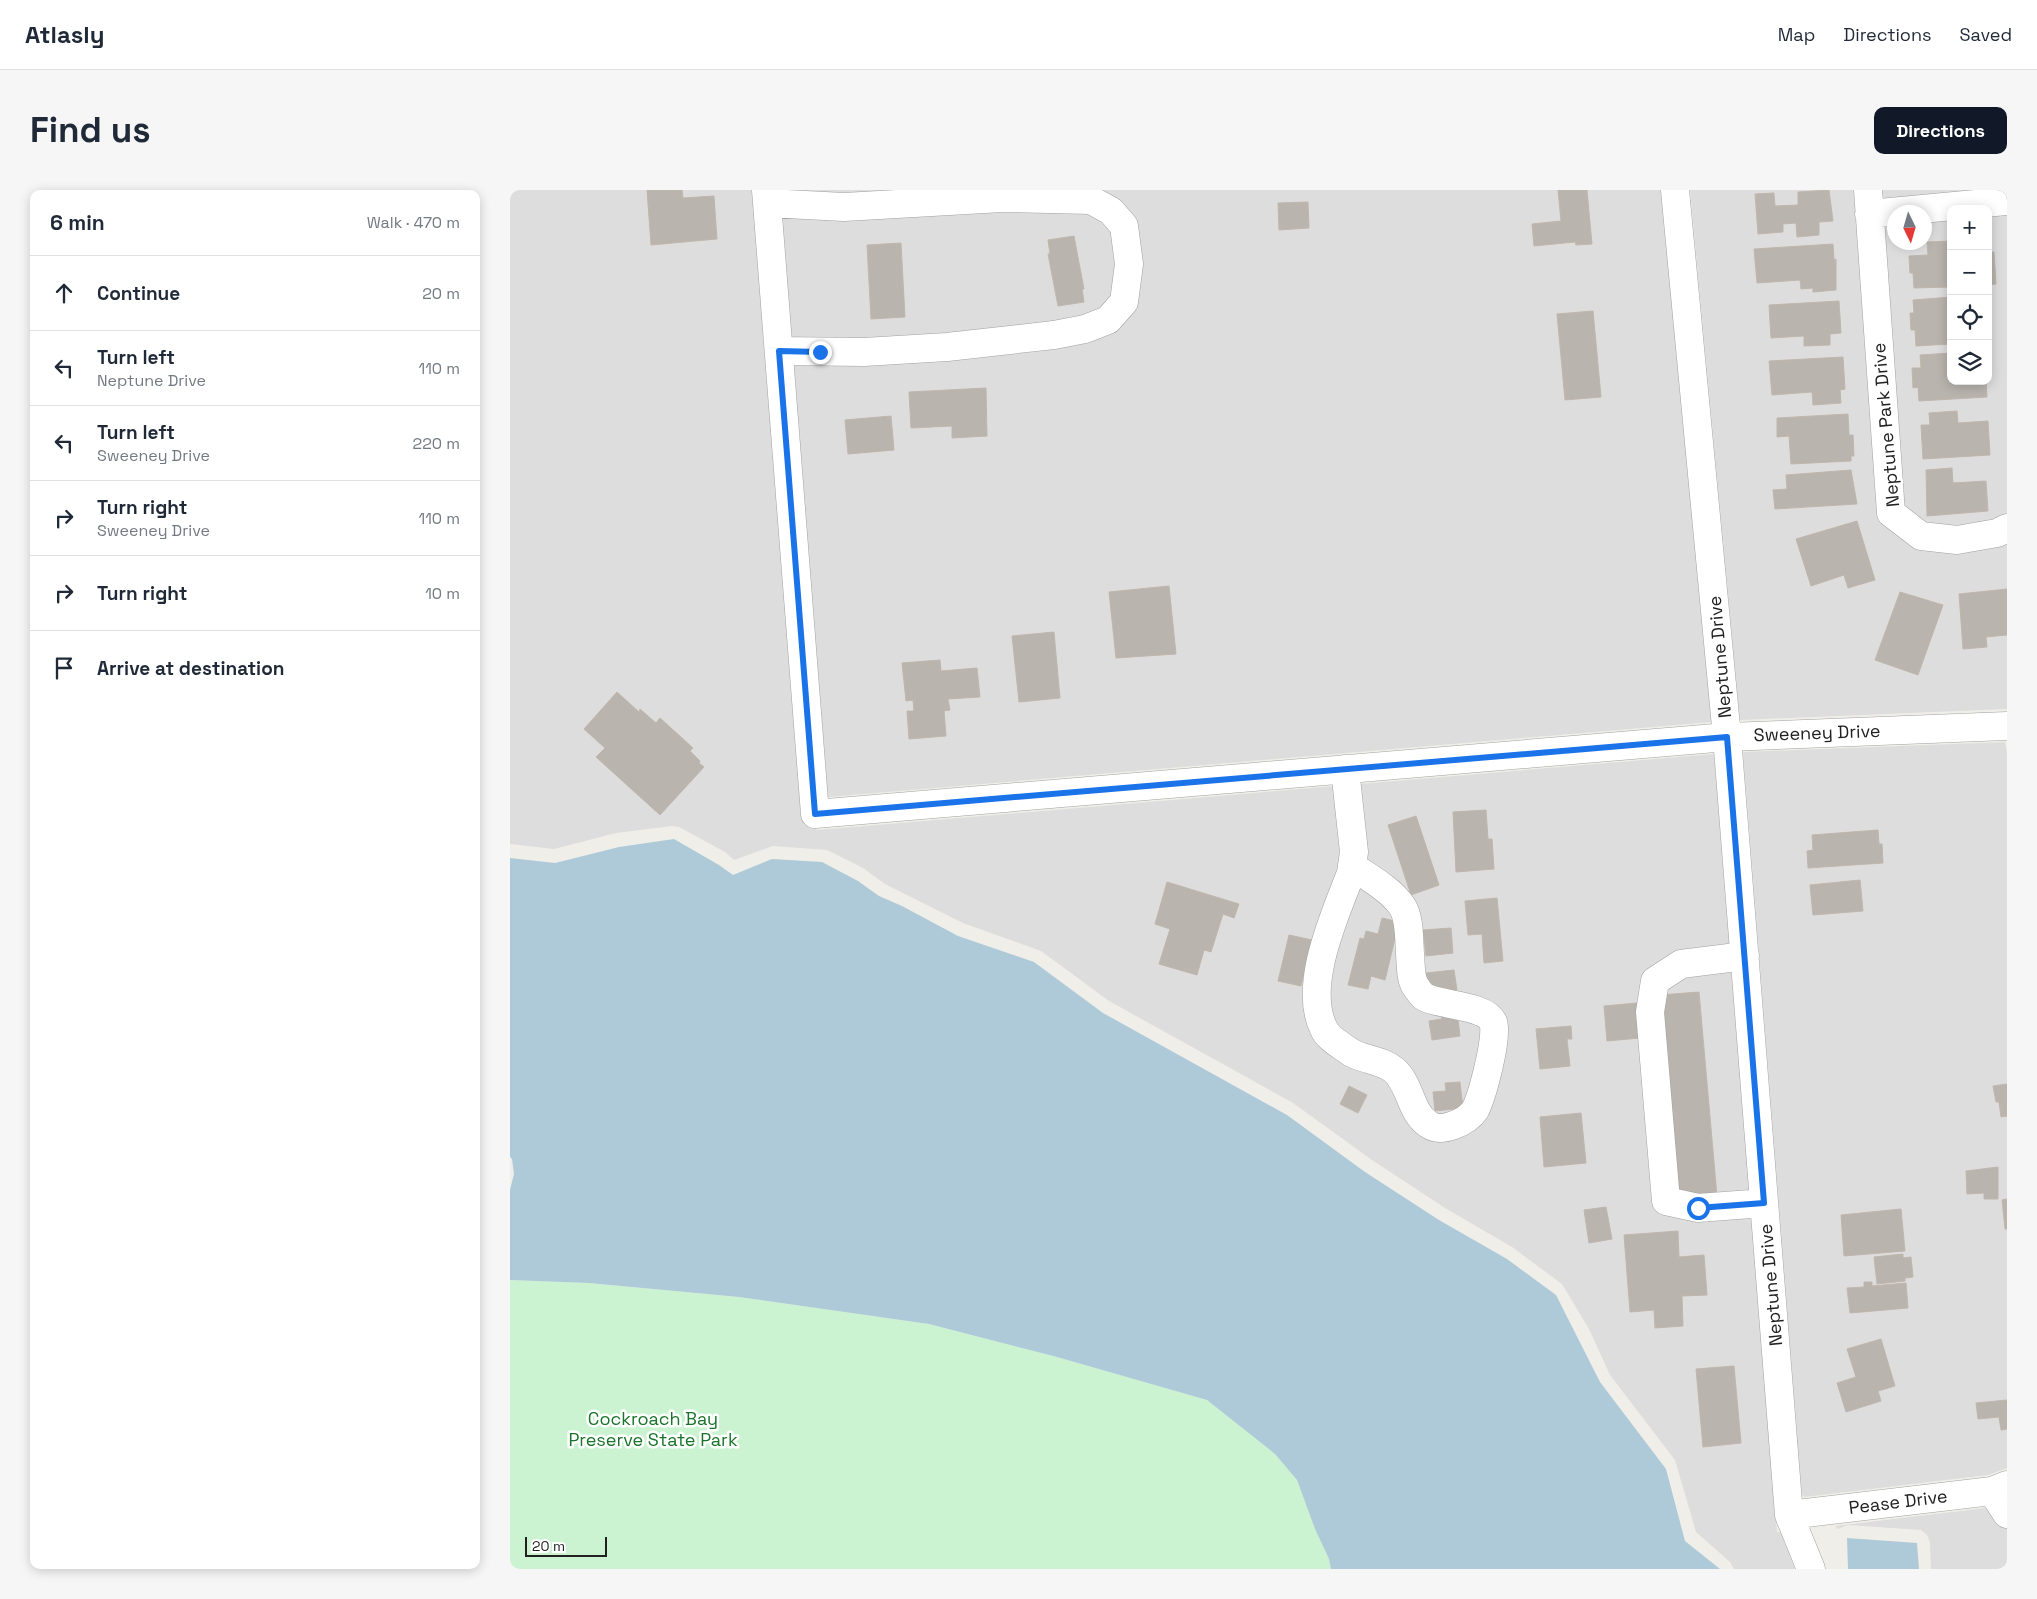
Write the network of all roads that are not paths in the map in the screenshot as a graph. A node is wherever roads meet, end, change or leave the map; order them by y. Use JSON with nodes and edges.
{"nodes":[{"id":1,"x":1675,"y":190,"type":"edge"},
{"id":2,"x":767,"y":196,"type":"edge"},
{"id":3,"x":2007,"y":200,"type":"edge"},
{"id":4,"x":1868,"y":202,"type":"edge"},
{"id":5,"x":779,"y":351,"type":"junction"},
{"id":6,"x":2007,"y":528,"type":"edge"},
{"id":7,"x":2007,"y":726,"type":"edge"},
{"id":8,"x":1727,"y":737,"type":"junction"},
{"id":9,"x":1345,"y":769,"type":"junction"},
{"id":10,"x":1352,"y":866,"type":"junction"},
{"id":11,"x":1745,"y":956,"type":"junction"},
{"id":12,"x":1764,"y":1203,"type":"junction"},
{"id":13,"x":1999,"y":1488,"type":"edge"},
{"id":14,"x":2007,"y":1514,"type":"edge"},
{"id":15,"x":1789,"y":1515,"type":"junction"},
{"id":16,"x":1811,"y":1569,"type":"edge"}],
"edges":[{"from":1,"to":8,"type":"street","name":"Neptune Drive"},
{"from":2,"to":5,"type":"street","name":"Sweeney Drive"},
{"from":2,"to":5,"type":"street"},
{"from":3,"to":4,"type":"street","name":"Neptune Park Drive"},
{"from":4,"to":6,"type":"street","name":"Neptune Park Drive"},
{"from":5,"to":9,"type":"street","name":"Sweeney Drive"},
{"from":7,"to":8,"type":"street","name":"Sweeney Drive"},
{"from":8,"to":9,"type":"street","name":"Sweeney Drive"},
{"from":8,"to":11,"type":"street","name":"Neptune Drive"},
{"from":9,"to":10,"type":"street"},
{"from":10,"to":10,"type":"street"},
{"from":11,"to":12,"type":"street","name":"Neptune Drive"},
{"from":11,"to":12,"type":"street"},
{"from":12,"to":15,"type":"street","name":"Neptune Drive"},
{"from":13,"to":14,"type":"street"},
{"from":13,"to":15,"type":"street","name":"Pease Drive"},
{"from":15,"to":16,"type":"street","name":"Neptune Drive"}]}
